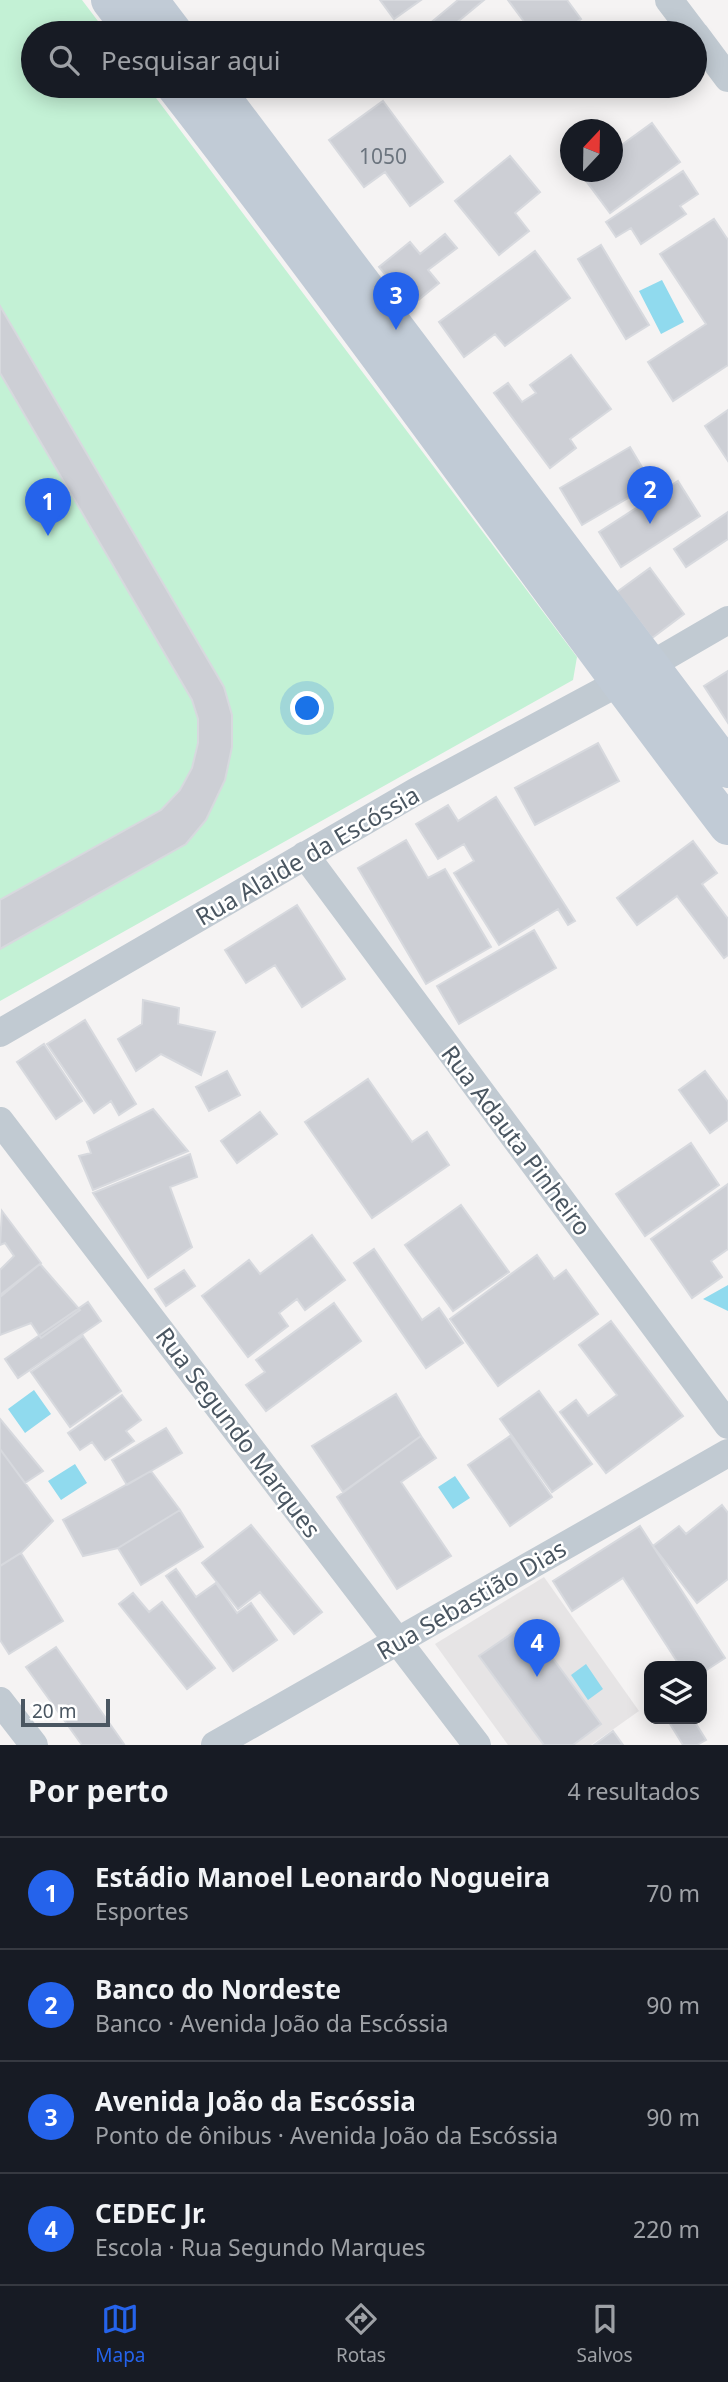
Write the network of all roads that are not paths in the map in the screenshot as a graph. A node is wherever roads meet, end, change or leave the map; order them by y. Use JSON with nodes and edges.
{"nodes":[{"id":1,"x":110,"y":0,"type":"edge"},
{"id":2,"x":668,"y":0,"type":"edge"},
{"id":3,"x":154,"y":14,"type":"edge"},
{"id":4,"x":684,"y":21,"type":"edge"},
{"id":5,"x":707,"y":51,"type":"edge"},
{"id":6,"x":728,"y":78,"type":"edge"},
{"id":7,"x":184,"y":98,"type":"edge"},
{"id":8,"x":222,"y":98,"type":"edge"},
{"id":9,"x":728,"y":620,"type":"edge"},
{"id":10,"x":634,"y":675,"type":"junction"},
{"id":11,"x":728,"y":769,"type":"edge"},
{"id":12,"x":728,"y":826,"type":"edge"},
{"id":13,"x":305,"y":855,"type":"junction"},
{"id":14,"x":0,"y":1033,"type":"edge"},
{"id":15,"x":0,"y":1121,"type":"edge"},
{"id":16,"x":728,"y":1425,"type":"edge"},
{"id":17,"x":728,"y":1453,"type":"edge"},
{"id":18,"x":399,"y":1640,"type":"junction"},
{"id":19,"x":0,"y":1701,"type":"edge"},
{"id":20,"x":34,"y":1745,"type":"edge"},
{"id":21,"x":215,"y":1745,"type":"edge"},
{"id":22,"x":477,"y":1745,"type":"edge"}],
"edges":[{"from":1,"to":3,"type":"main road"},
{"from":2,"to":4,"type":"street"},
{"from":5,"to":6,"type":"street"},
{"from":7,"to":10,"type":"main road"},
{"from":8,"to":10,"type":"main road"},
{"from":9,"to":10,"type":"street","name":"Rua Alaide da Escóssia"},
{"from":10,"to":11,"type":"main road"},
{"from":10,"to":12,"type":"main road"},
{"from":10,"to":13,"type":"street","name":"Rua Alaide da Escóssia"},
{"from":13,"to":14,"type":"street","name":"Rua Alaide da Escóssia"},
{"from":13,"to":16,"type":"street","name":"Rua Adauta Pinheiro"},
{"from":15,"to":18,"type":"street","name":"Rua Segundo Marques"},
{"from":17,"to":18,"type":"street","name":"Rua Sebastião Dias"},
{"from":18,"to":21,"type":"street","name":"Rua Sebastião Dias"},
{"from":18,"to":22,"type":"street","name":"Rua Segundo Marques"},
{"from":19,"to":20,"type":"street"}]}
